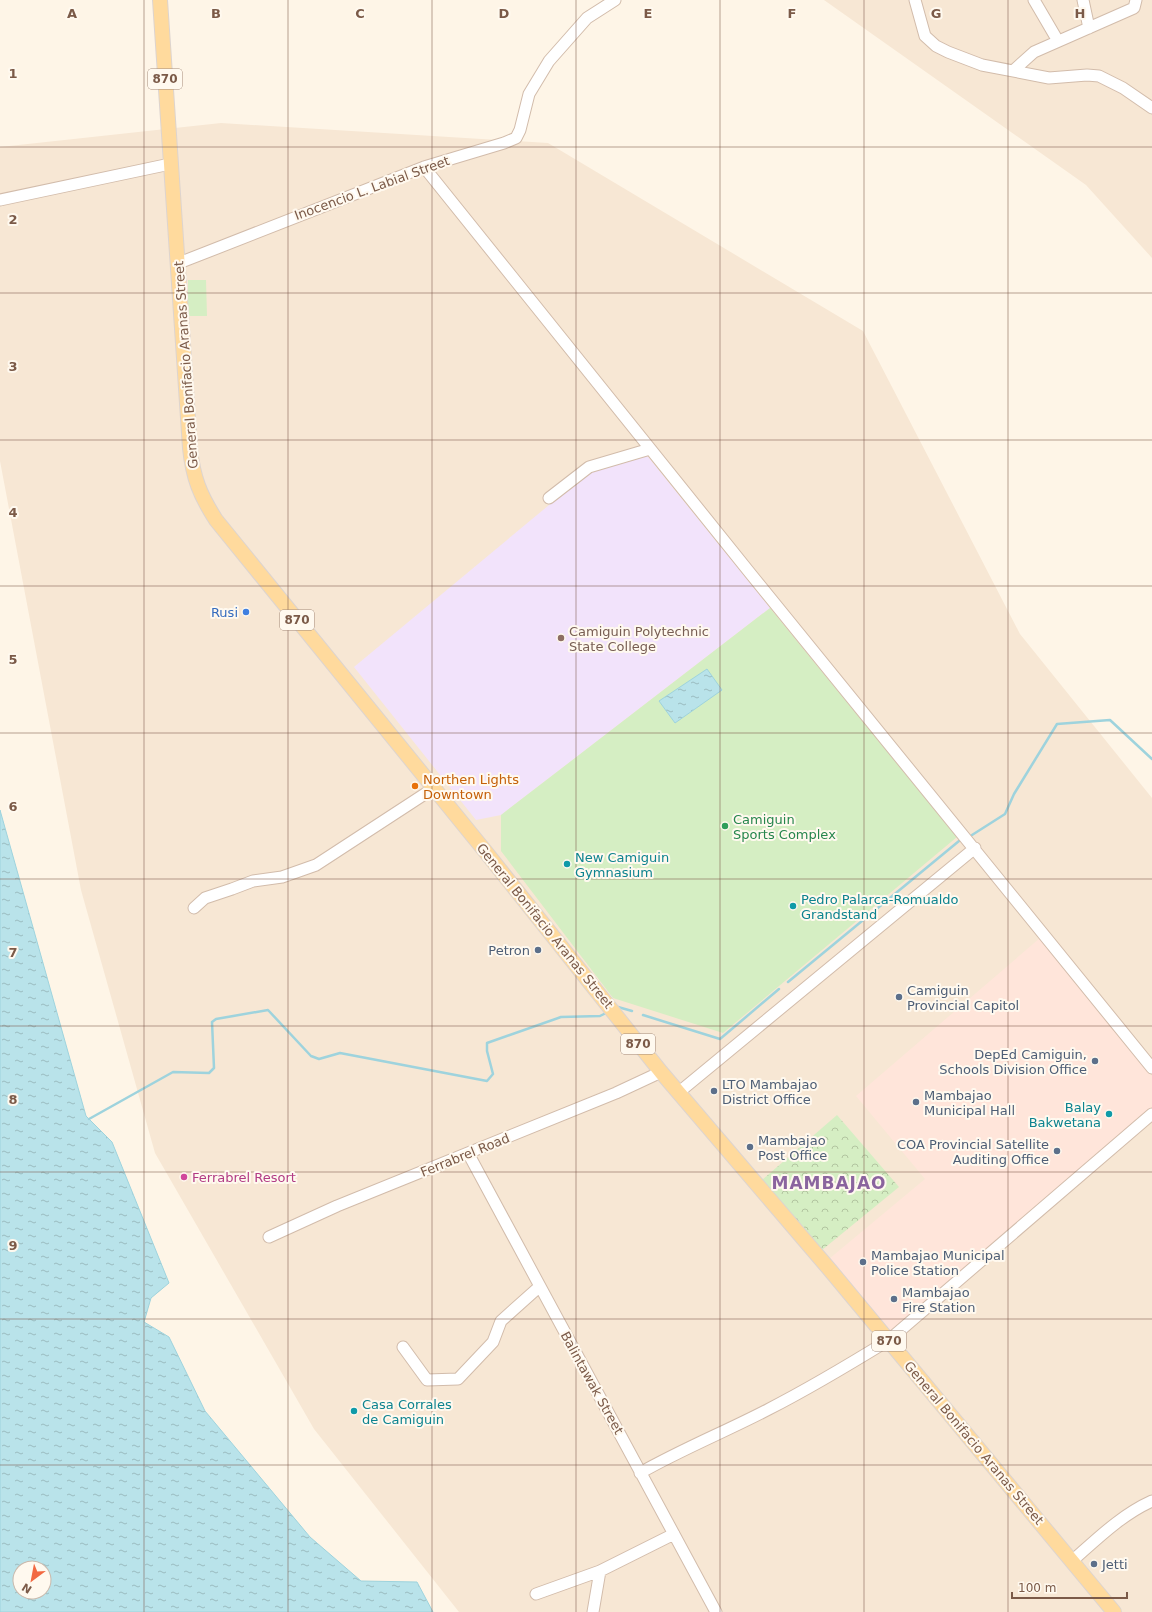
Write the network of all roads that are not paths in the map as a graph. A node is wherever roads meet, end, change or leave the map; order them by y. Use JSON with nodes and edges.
{"nodes":[{"id":1,"x":160,"y":0,"type":"edge"},
{"id":2,"x":614,"y":0,"type":"edge"},
{"id":3,"x":915,"y":0,"type":"edge"},
{"id":4,"x":1034,"y":0,"type":"edge"},
{"id":5,"x":1083,"y":0,"type":"edge"},
{"id":6,"x":1136,"y":0,"type":"edge"},
{"id":7,"x":1089,"y":28,"type":"junction"},
{"id":8,"x":1058,"y":41,"type":"junction"},
{"id":9,"x":1014,"y":70,"type":"junction"},
{"id":10,"x":1152,"y":108,"type":"edge"},
{"id":11,"x":170,"y":161,"type":"junction"},
{"id":12,"x":424,"y":166,"type":"junction"},
{"id":13,"x":0,"y":200,"type":"edge"},
{"id":14,"x":179,"y":263,"type":"junction"},
{"id":15,"x":650,"y":449,"type":"junction"},
{"id":16,"x":549,"y":498,"type":"dead end"},
{"id":17,"x":434,"y":788,"type":"junction"},
{"id":18,"x":974,"y":848,"type":"junction"},
{"id":19,"x":194,"y":908,"type":"dead end"},
{"id":20,"x":1152,"y":1068,"type":"edge"},
{"id":21,"x":661,"y":1072,"type":"junction"},
{"id":22,"x":678,"y":1093,"type":"junction"},
{"id":23,"x":1152,"y":1114,"type":"edge"},
{"id":24,"x":468,"y":1153,"type":"junction"},
{"id":25,"x":269,"y":1237,"type":"dead end"},
{"id":26,"x":539,"y":1287,"type":"junction"},
{"id":27,"x":889,"y":1340,"type":"junction"},
{"id":28,"x":403,"y":1347,"type":"dead end"},
{"id":29,"x":640,"y":1472,"type":"junction"},
{"id":30,"x":1152,"y":1501,"type":"edge"},
{"id":31,"x":674,"y":1534,"type":"junction"},
{"id":32,"x":1072,"y":1561,"type":"junction"},
{"id":33,"x":600,"y":1571,"type":"junction"},
{"id":34,"x":536,"y":1594,"type":"dead end"},
{"id":35,"x":593,"y":1612,"type":"edge"},
{"id":36,"x":716,"y":1612,"type":"edge"},
{"id":37,"x":1114,"y":1612,"type":"edge"}],
"edges":[{"from":1,"to":11,"type":"main road","number":"870"},
{"from":2,"to":12,"type":"street","name":"Inocencio L. Labial Street"},
{"from":3,"to":9,"type":"street"},
{"from":4,"to":8,"type":"street"},
{"from":5,"to":7,"type":"street"},
{"from":6,"to":7,"type":"street"},
{"from":7,"to":8,"type":"street"},
{"from":8,"to":9,"type":"street"},
{"from":9,"to":10,"type":"street"},
{"from":11,"to":13,"type":"street"},
{"from":11,"to":14,"type":"main road","name":"General Bonifacio Aranas Street","number":"870"},
{"from":12,"to":14,"type":"street","name":"Inocencio L. Labial Street"},
{"from":12,"to":15,"type":"street"},
{"from":14,"to":17,"type":"main road","name":"General Bonifacio Aranas Street","number":"870"},
{"from":15,"to":16,"type":"street"},
{"from":15,"to":18,"type":"street"},
{"from":17,"to":19,"type":"street"},
{"from":17,"to":21,"type":"main road","name":"General Bonifacio Aranas Street","number":"870"},
{"from":18,"to":20,"type":"street"},
{"from":18,"to":22,"type":"street"},
{"from":21,"to":22,"type":"main road","name":"General Bonifacio Aranas Street","number":"870"},
{"from":21,"to":24,"type":"street","name":"Ferrabrel Road"},
{"from":22,"to":27,"type":"main road","name":"General Bonifacio Aranas Street","number":"870"},
{"from":23,"to":27,"type":"street"},
{"from":24,"to":25,"type":"street","name":"Ferrabrel Road"},
{"from":24,"to":26,"type":"street","name":"Balintawak Street"},
{"from":26,"to":28,"type":"street"},
{"from":26,"to":29,"type":"street","name":"Balintawak Street"},
{"from":27,"to":29,"type":"street"},
{"from":27,"to":32,"type":"main road","name":"General Bonifacio Aranas Street","number":"870"},
{"from":29,"to":31,"type":"street","name":"Balintawak Street"},
{"from":30,"to":32,"type":"street"},
{"from":31,"to":33,"type":"street"},
{"from":31,"to":36,"type":"street","name":"Balintawak Street"},
{"from":32,"to":37,"type":"main road","name":"General Bonifacio Aranas Street","number":"870"},
{"from":33,"to":34,"type":"street"},
{"from":33,"to":35,"type":"street"}]}
